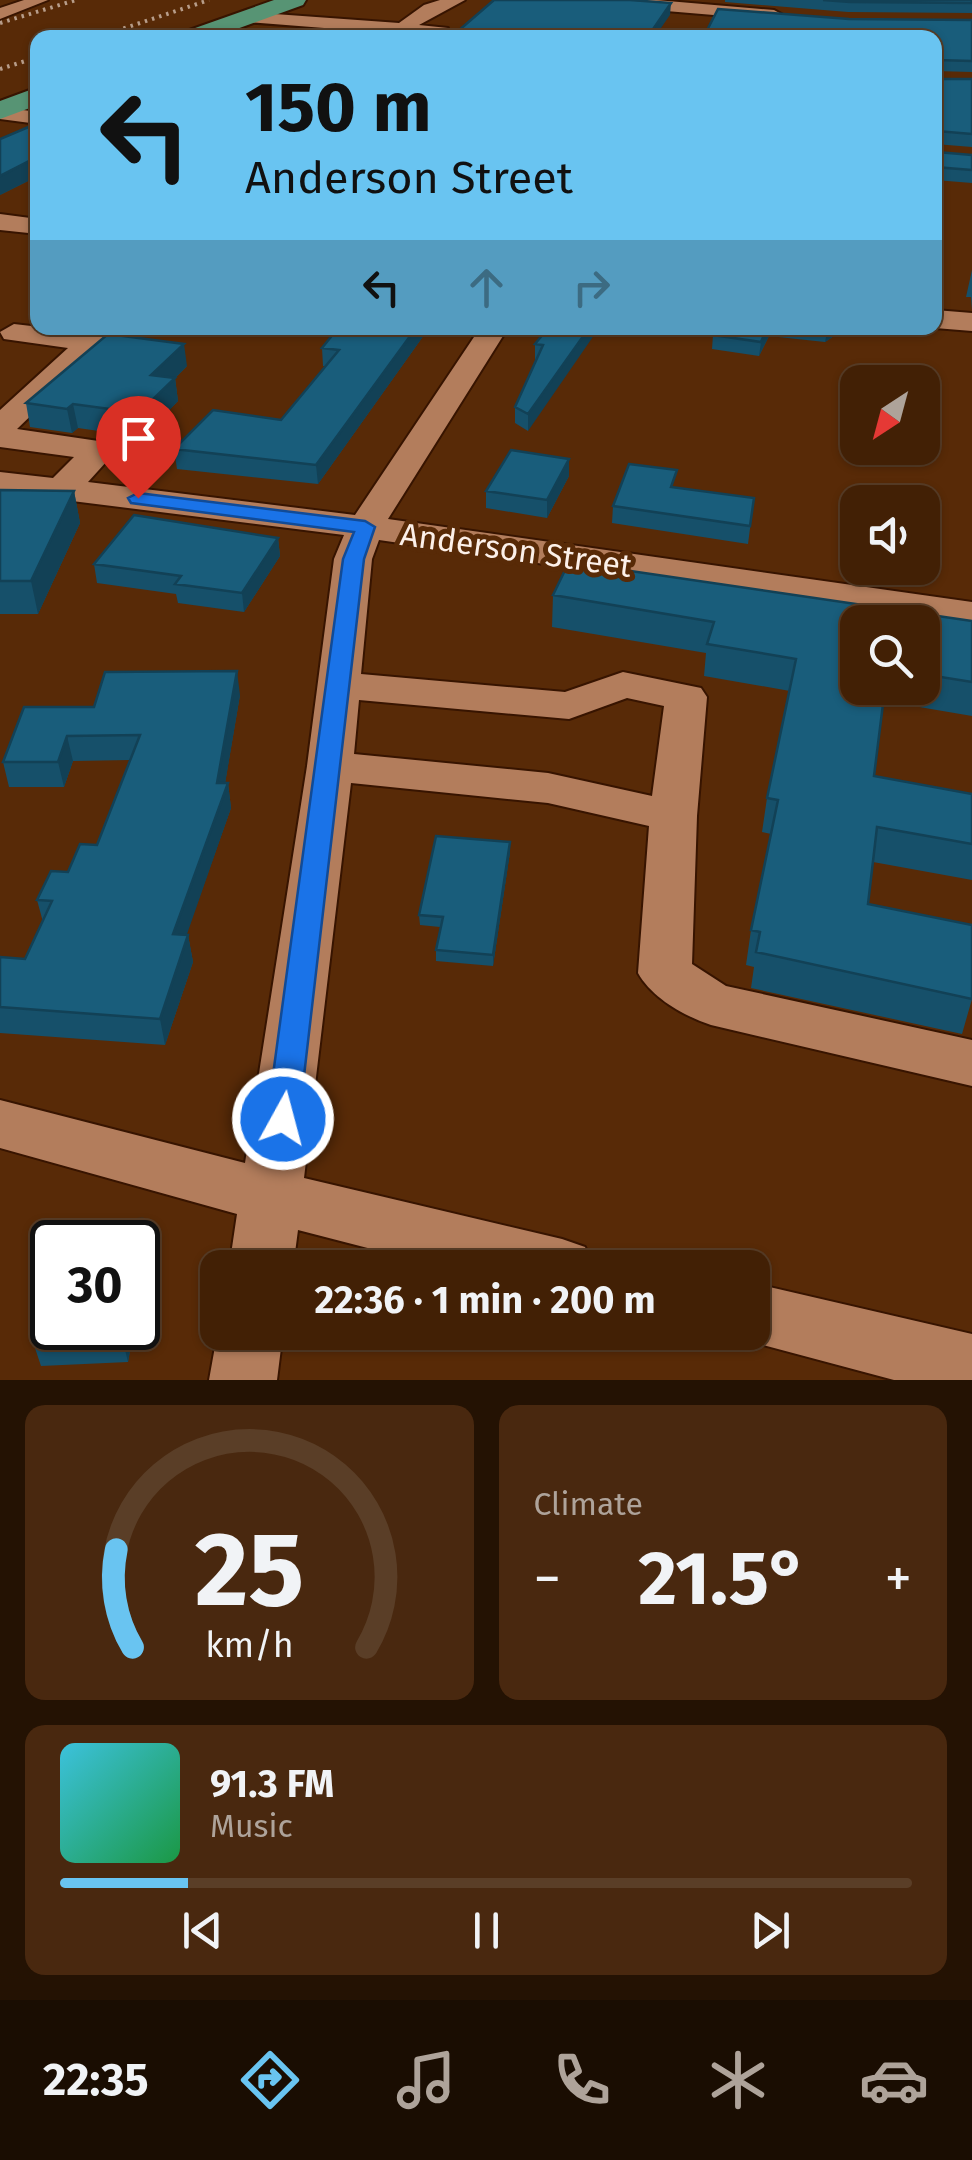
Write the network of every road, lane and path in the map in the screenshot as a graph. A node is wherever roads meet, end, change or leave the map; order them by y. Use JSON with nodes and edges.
{"nodes":[{"id":1,"x":40,"y":0,"type":"edge"},
{"id":2,"x":295,"y":0,"type":"edge"},
{"id":3,"x":457,"y":0,"type":"edge"},
{"id":4,"x":478,"y":0,"type":"edge"},
{"id":5,"x":595,"y":0,"type":"edge"},
{"id":6,"x":347,"y":7,"type":"dead end"},
{"id":7,"x":430,"y":9,"type":"junction"},
{"id":8,"x":701,"y":11,"type":"edge"},
{"id":9,"x":0,"y":14,"type":"edge"},
{"id":10,"x":793,"y":16,"type":"edge"},
{"id":11,"x":246,"y":18,"type":"junction"},
{"id":12,"x":316,"y":24,"type":"junction"},
{"id":13,"x":358,"y":26,"type":"junction"},
{"id":14,"x":212,"y":30,"type":"edge"},
{"id":15,"x":307,"y":30,"type":"edge"},
{"id":16,"x":378,"y":30,"type":"edge"},
{"id":17,"x":402,"y":30,"type":"edge"},
{"id":18,"x":445,"y":30,"type":"edge"},
{"id":19,"x":30,"y":99,"type":"edge"},
{"id":20,"x":0,"y":112,"type":"edge"},
{"id":21,"x":30,"y":117,"type":"edge"},
{"id":22,"x":30,"y":206,"type":"edge"},
{"id":23,"x":4,"y":223,"type":"edge"},
{"id":24,"x":30,"y":225,"type":"edge"},
{"id":25,"x":942,"y":320,"type":"edge"},
{"id":26,"x":972,"y":322,"type":"edge"},
{"id":27,"x":44,"y":335,"type":"edge"},
{"id":28,"x":489,"y":335,"type":"edge"},
{"id":29,"x":0,"y":426,"type":"edge"},
{"id":30,"x":0,"y":437,"type":"edge"},
{"id":31,"x":0,"y":482,"type":"edge"},
{"id":32,"x":62,"y":489,"type":"junction"},
{"id":33,"x":365,"y":527,"type":"junction"},
{"id":34,"x":972,"y":614,"type":"edge"},
{"id":35,"x":337,"y":685,"type":"junction"},
{"id":36,"x":330,"y":766,"type":"junction"},
{"id":37,"x":673,"y":816,"type":"junction"},
{"id":38,"x":972,"y":1063,"type":"edge"},
{"id":39,"x":0,"y":1124,"type":"edge"},
{"id":40,"x":272,"y":1197,"type":"junction"},
{"id":41,"x":264,"y":1250,"type":"edge"},
{"id":42,"x":488,"y":1250,"type":"edge"},
{"id":43,"x":770,"y":1318,"type":"edge"},
{"id":44,"x":247,"y":1350,"type":"edge"},
{"id":45,"x":972,"y":1367,"type":"edge"},
{"id":46,"x":242,"y":1380,"type":"edge"}],
"edges":[{"from":1,"to":9,"type":"street"},
{"from":2,"to":11,"type":"main road"},
{"from":3,"to":7,"type":"street"},
{"from":4,"to":18,"type":"street"},
{"from":5,"to":8,"type":"street"},
{"from":6,"to":12,"type":"street"},
{"from":7,"to":13,"type":"street"},
{"from":7,"to":17,"type":"street"},
{"from":8,"to":10,"type":"street"},
{"from":11,"to":12,"type":"street"},
{"from":11,"to":14,"type":"main road"},
{"from":12,"to":13,"type":"street"},
{"from":12,"to":15,"type":"street"},
{"from":13,"to":16,"type":"street"},
{"from":19,"to":20,"type":"main road"},
{"from":20,"to":21,"type":"street"},
{"from":22,"to":23,"type":"street"},
{"from":23,"to":24,"type":"street"},
{"from":25,"to":26,"type":"street"},
{"from":27,"to":29,"type":"street"},
{"from":28,"to":33,"type":"street"},
{"from":30,"to":32,"type":"street"},
{"from":31,"to":32,"type":"street","name":"Anderson Street"},
{"from":32,"to":33,"type":"street","name":"Anderson Street"},
{"from":33,"to":34,"type":"street","name":"Anderson Street"},
{"from":33,"to":35,"type":"street"},
{"from":35,"to":36,"type":"street"},
{"from":35,"to":37,"type":"street"},
{"from":36,"to":37,"type":"street"},
{"from":36,"to":40,"type":"street"},
{"from":37,"to":38,"type":"street"},
{"from":39,"to":40,"type":"street"},
{"from":40,"to":41,"type":"street"},
{"from":40,"to":42,"type":"street"},
{"from":43,"to":45,"type":"street"},
{"from":44,"to":46,"type":"street"}]}
